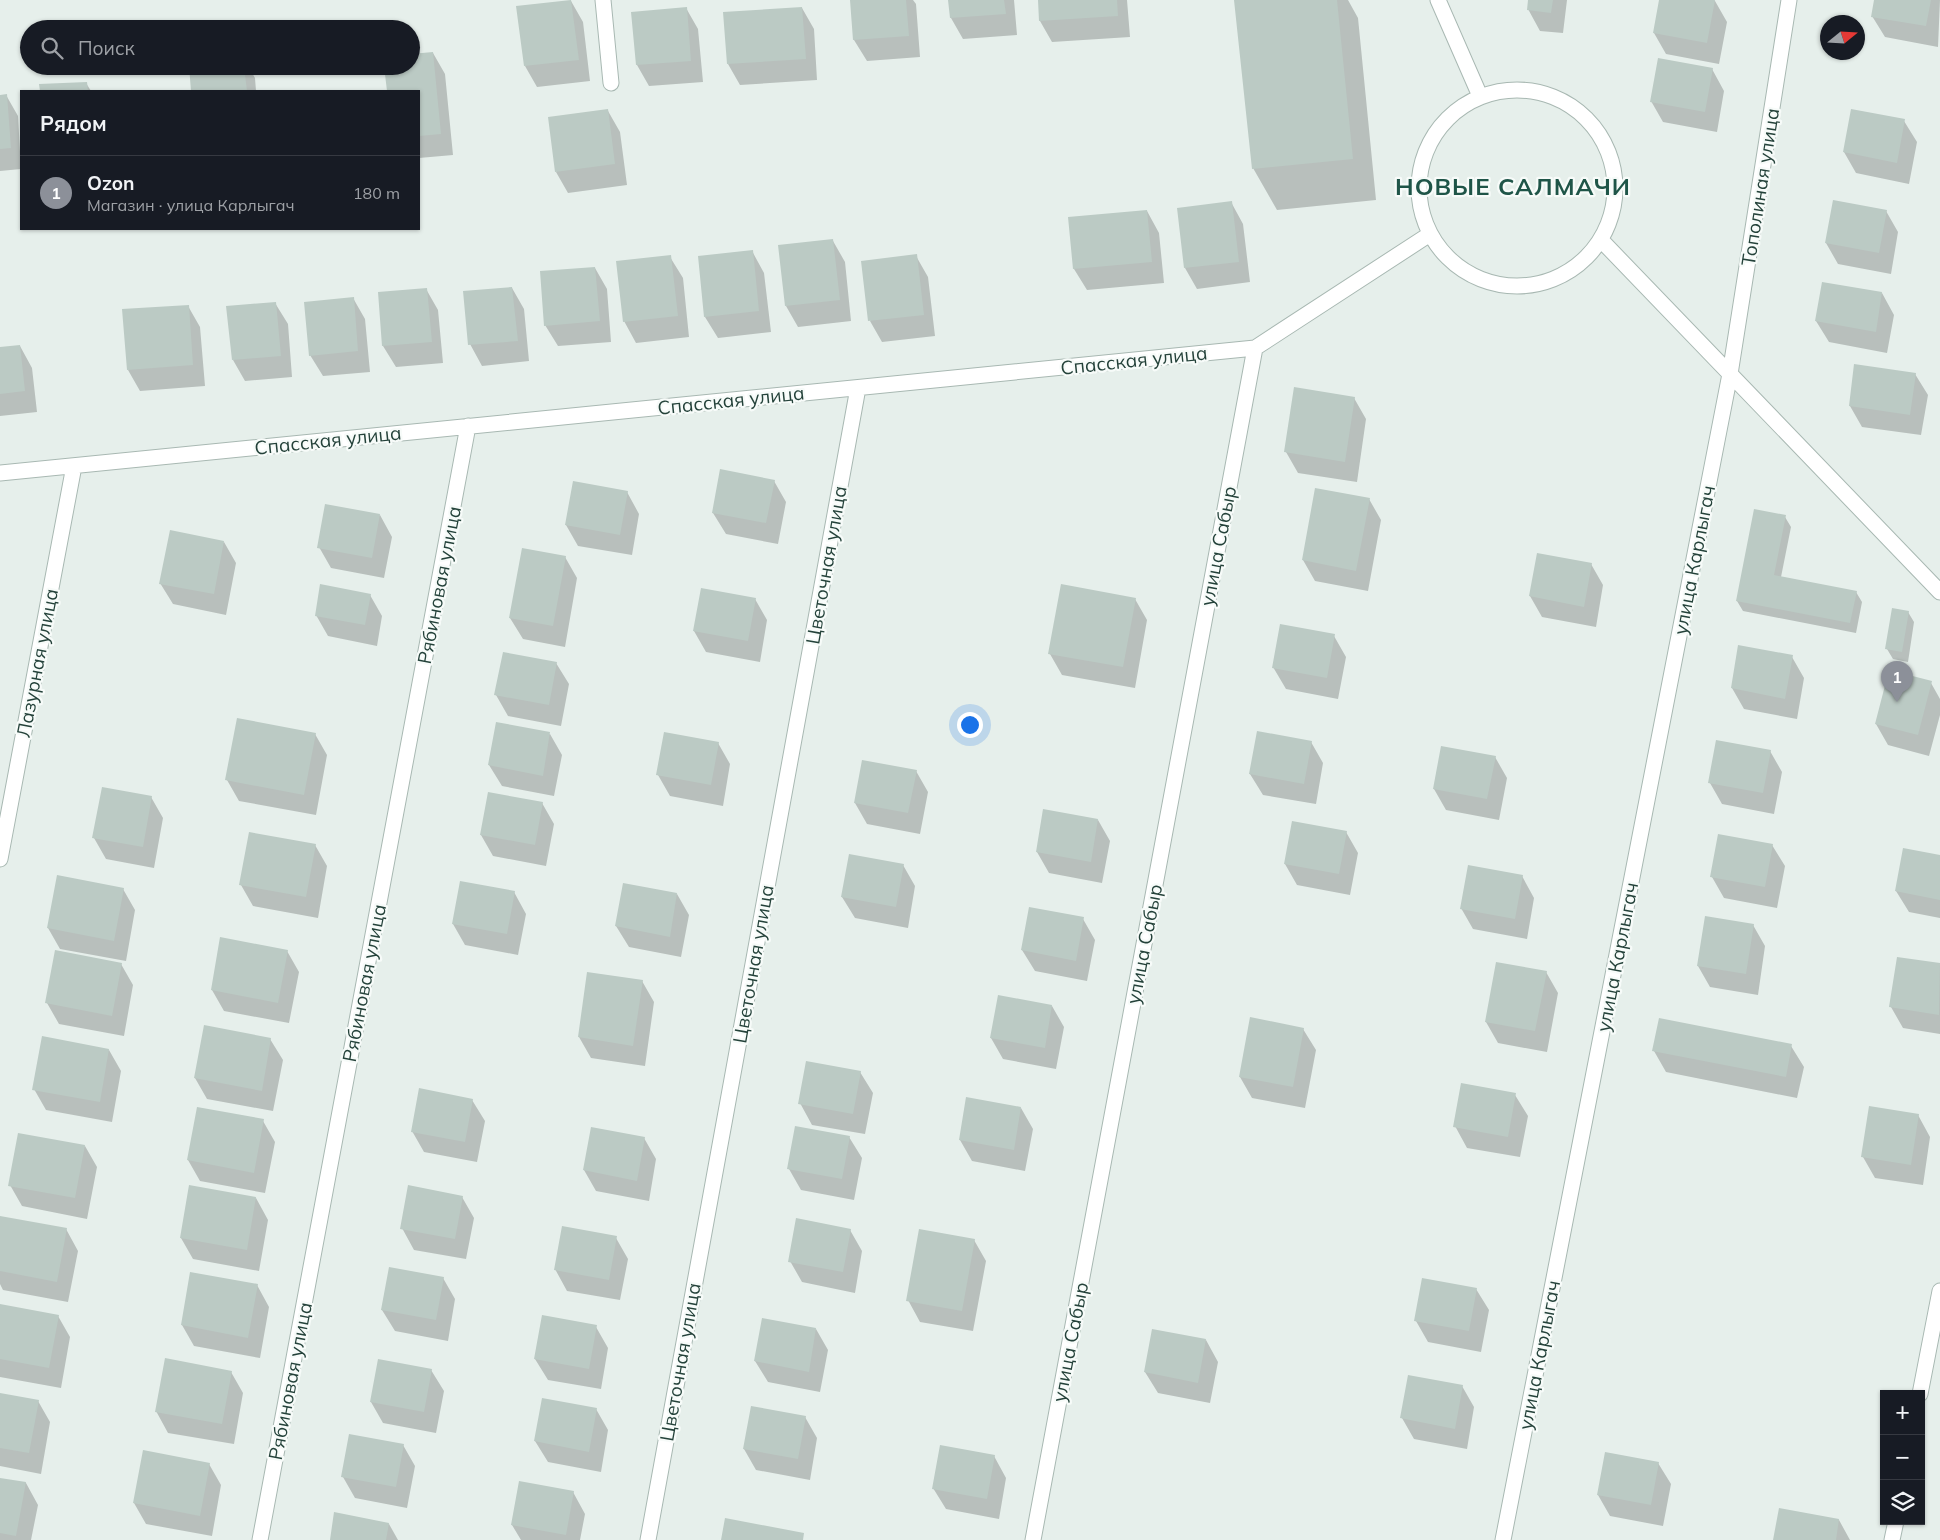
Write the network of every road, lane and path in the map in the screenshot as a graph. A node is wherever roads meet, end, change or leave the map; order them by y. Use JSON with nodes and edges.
{"nodes":[{"id":1,"x":602,"y":0,"type":"edge"},
{"id":2,"x":1438,"y":0,"type":"edge"},
{"id":3,"x":1789,"y":0,"type":"edge"},
{"id":4,"x":611,"y":84,"type":"dead end"},
{"id":5,"x":1480,"y":96,"type":"junction"},
{"id":6,"x":1430,"y":234,"type":"junction"},
{"id":7,"x":1601,"y":240,"type":"junction"},
{"id":8,"x":1255,"y":348,"type":"junction"},
{"id":9,"x":1730,"y":374,"type":"junction"},
{"id":10,"x":858,"y":388,"type":"junction"},
{"id":11,"x":468,"y":426,"type":"junction"},
{"id":12,"x":74,"y":466,"type":"junction"},
{"id":13,"x":0,"y":473,"type":"edge"},
{"id":14,"x":1940,"y":592,"type":"edge"},
{"id":15,"x":0,"y":859,"type":"edge"},
{"id":16,"x":1940,"y":1291,"type":"edge"},
{"id":17,"x":1921,"y":1390,"type":"edge"},
{"id":18,"x":1895,"y":1525,"type":"edge"},
{"id":19,"x":260,"y":1540,"type":"edge"},
{"id":20,"x":648,"y":1540,"type":"edge"},
{"id":21,"x":1033,"y":1540,"type":"edge"},
{"id":22,"x":1503,"y":1540,"type":"edge"},
{"id":23,"x":1892,"y":1540,"type":"edge"}],
"edges":[{"from":1,"to":4,"type":"street"},
{"from":2,"to":5,"type":"street"},
{"from":3,"to":9,"type":"street","name":"Тополиная улица"},
{"from":5,"to":6,"type":"street"},
{"from":5,"to":7,"type":"street"},
{"from":6,"to":7,"type":"street"},
{"from":6,"to":8,"type":"street","name":"Спасская улица"},
{"from":7,"to":9,"type":"street"},
{"from":8,"to":10,"type":"street","name":"Спасская улица"},
{"from":8,"to":21,"type":"street","name":"улица Сабыр"},
{"from":9,"to":14,"type":"street"},
{"from":9,"to":22,"type":"street","name":"улица Карлыгач"},
{"from":10,"to":11,"type":"street","name":"Спасская улица"},
{"from":10,"to":20,"type":"street","name":"Цветочная улица"},
{"from":11,"to":12,"type":"street","name":"Спасская улица"},
{"from":11,"to":19,"type":"street","name":"Рябиновая улица"},
{"from":12,"to":13,"type":"street","name":"Спасская улица"},
{"from":12,"to":15,"type":"street","name":"Лазурная улица"},
{"from":16,"to":17,"type":"street"},
{"from":18,"to":23,"type":"street"}]}
